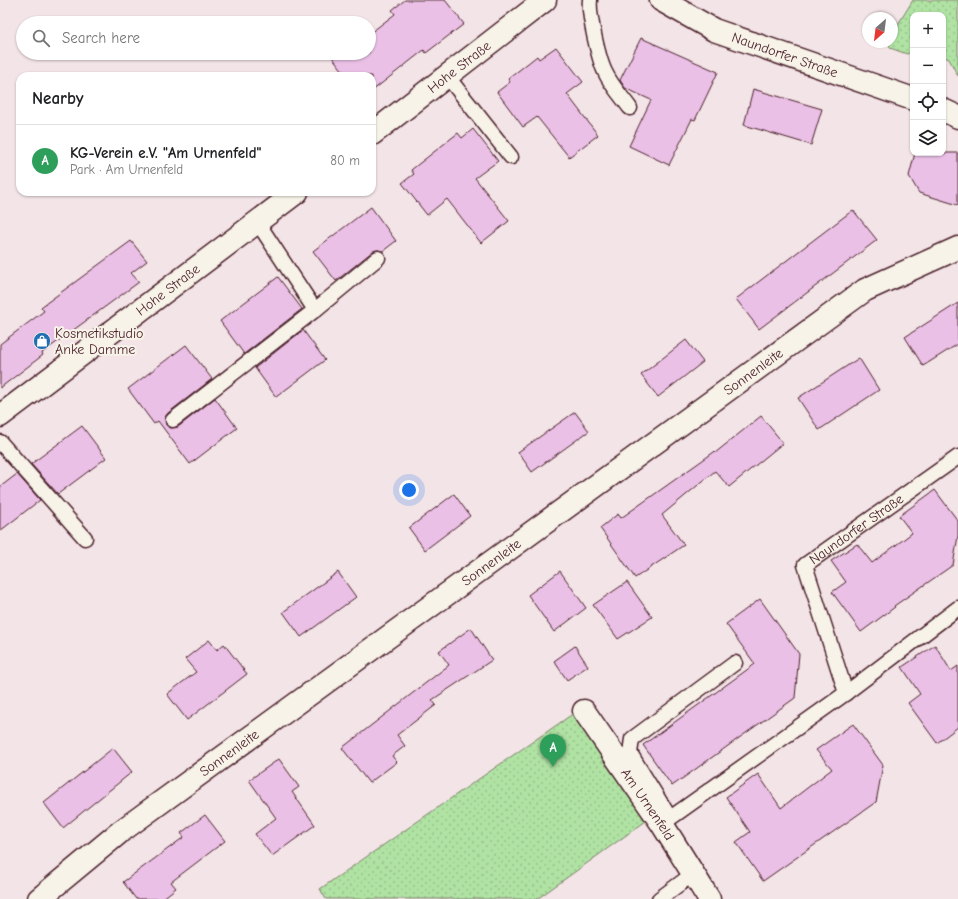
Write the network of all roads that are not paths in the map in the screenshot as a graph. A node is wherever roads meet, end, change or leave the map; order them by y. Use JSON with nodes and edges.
{"nodes":[{"id":1,"x":545,"y":0,"type":"edge"},
{"id":2,"x":590,"y":0,"type":"edge"},
{"id":3,"x":661,"y":0,"type":"edge"},
{"id":4,"x":446,"y":76,"type":"junction"},
{"id":5,"x":910,"y":98,"type":"edge"},
{"id":6,"x":630,"y":108,"type":"dead end"},
{"id":7,"x":946,"y":111,"type":"edge"},
{"id":8,"x":958,"y":117,"type":"edge"},
{"id":9,"x":376,"y":131,"type":"edge"},
{"id":10,"x":511,"y":157,"type":"dead end"},
{"id":11,"x":292,"y":196,"type":"edge"},
{"id":12,"x":258,"y":222,"type":"junction"},
{"id":13,"x":958,"y":248,"type":"edge"},
{"id":14,"x":378,"y":258,"type":"dead end"},
{"id":15,"x":315,"y":310,"type":"junction"},
{"id":16,"x":0,"y":416,"type":"edge"},
{"id":17,"x":173,"y":420,"type":"dead end"},
{"id":18,"x":0,"y":442,"type":"edge"},
{"id":19,"x":958,"y":457,"type":"edge"},
{"id":20,"x":85,"y":538,"type":"dead end"},
{"id":21,"x":958,"y":608,"type":"edge"},
{"id":22,"x":735,"y":663,"type":"dead end"},
{"id":23,"x":846,"y":693,"type":"junction"},
{"id":24,"x":584,"y":711,"type":"dead end"},
{"id":25,"x":666,"y":821,"type":"junction"},
{"id":26,"x":693,"y":874,"type":"junction"},
{"id":27,"x":39,"y":899,"type":"edge"},
{"id":28,"x":659,"y":899,"type":"edge"},
{"id":29,"x":709,"y":899,"type":"edge"}],
"edges":[{"from":1,"to":4,"type":"street","name":"Hohe Straße"},
{"from":2,"to":6,"type":"lane"},
{"from":3,"to":5,"type":"street","name":"Naundorfer Straße"},
{"from":4,"to":9,"type":"street","name":"Hohe Straße"},
{"from":4,"to":10,"type":"lane"},
{"from":7,"to":8,"type":"street"},
{"from":11,"to":12,"type":"street","name":"Hohe Straße"},
{"from":12,"to":15,"type":"lane"},
{"from":12,"to":16,"type":"street","name":"Hohe Straße"},
{"from":13,"to":27,"type":"street","name":"Sonnenleite"},
{"from":14,"to":15,"type":"lane"},
{"from":15,"to":17,"type":"lane"},
{"from":18,"to":20,"type":"lane"},
{"from":19,"to":23,"type":"lane","name":"Naundorfer Straße"},
{"from":21,"to":23,"type":"lane"},
{"from":22,"to":25,"type":"lane"},
{"from":23,"to":25,"type":"lane"},
{"from":24,"to":25,"type":"street","name":"Am Urnenfeld"},
{"from":25,"to":26,"type":"street","name":"Am Urnenfeld"},
{"from":26,"to":28,"type":"lane"},
{"from":26,"to":29,"type":"street","name":"Am Urnenfeld"}]}
